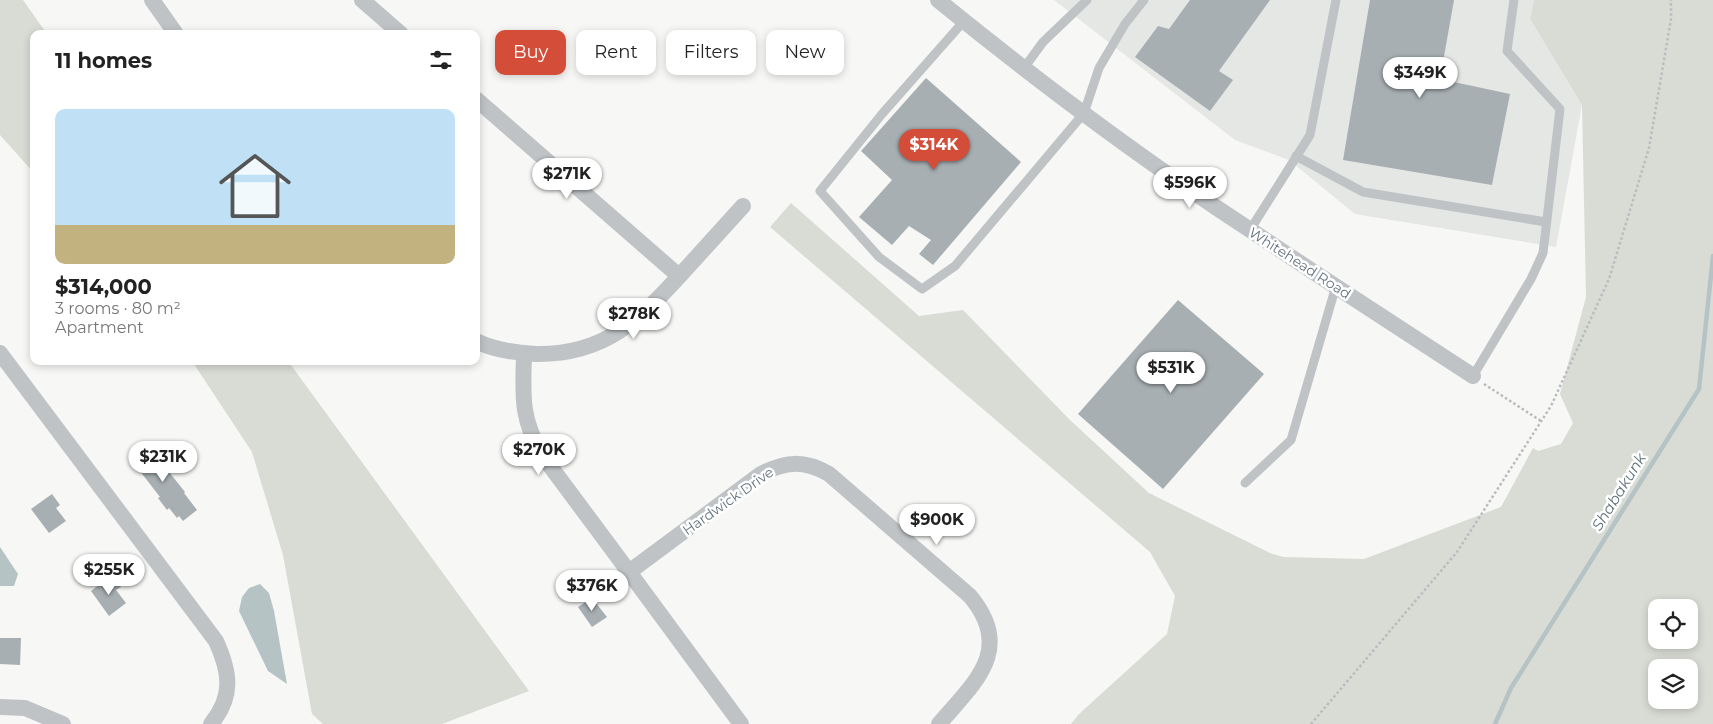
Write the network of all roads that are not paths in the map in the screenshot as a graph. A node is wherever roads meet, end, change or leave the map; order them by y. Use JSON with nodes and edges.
{"nodes":[{"id":1,"x":152,"y":0,"type":"edge"},
{"id":2,"x":362,"y":0,"type":"edge"},
{"id":3,"x":1087,"y":0,"type":"edge"},
{"id":4,"x":1144,"y":0,"type":"edge"},
{"id":5,"x":1336,"y":0,"type":"edge"},
{"id":6,"x":1514,"y":0,"type":"edge"},
{"id":7,"x":947,"y":3,"type":"edge"},
{"id":8,"x":964,"y":21,"type":"junction"},
{"id":9,"x":173,"y":30,"type":"edge"},
{"id":10,"x":396,"y":30,"type":"edge"},
{"id":11,"x":1024,"y":68,"type":"junction"},
{"id":12,"x":480,"y":103,"type":"edge"},
{"id":13,"x":1084,"y":114,"type":"junction"},
{"id":14,"x":1296,"y":156,"type":"junction"},
{"id":15,"x":743,"y":206,"type":"dead end"},
{"id":16,"x":1546,"y":222,"type":"junction"},
{"id":17,"x":1250,"y":230,"type":"junction"},
{"id":18,"x":679,"y":276,"type":"junction"},
{"id":19,"x":1336,"y":286,"type":"junction"},
{"id":20,"x":480,"y":342,"type":"edge"},
{"id":21,"x":524,"y":353,"type":"junction"},
{"id":22,"x":0,"y":354,"type":"edge"},
{"id":23,"x":1473,"y":376,"type":"joint"},
{"id":24,"x":1245,"y":483,"type":"dead end"},
{"id":25,"x":629,"y":572,"type":"junction"},
{"id":26,"x":0,"y":707,"type":"edge"},
{"id":27,"x":63,"y":724,"type":"edge"},
{"id":28,"x":211,"y":724,"type":"edge"},
{"id":29,"x":741,"y":724,"type":"edge"},
{"id":30,"x":938,"y":724,"type":"edge"}],
"edges":[{"from":1,"to":9,"type":"street"},
{"from":2,"to":10,"type":"street"},
{"from":3,"to":11,"type":"lane"},
{"from":4,"to":13,"type":"lane"},
{"from":5,"to":14,"type":"lane"},
{"from":6,"to":16,"type":"lane"},
{"from":7,"to":8,"type":"street","name":"Whitehead Road"},
{"from":8,"to":11,"type":"street","name":"Whitehead Road"},
{"from":8,"to":13,"type":"lane"},
{"from":11,"to":13,"type":"street","name":"Whitehead Road"},
{"from":12,"to":18,"type":"street"},
{"from":13,"to":17,"type":"street","name":"Whitehead Road"},
{"from":14,"to":16,"type":"lane"},
{"from":14,"to":17,"type":"lane"},
{"from":15,"to":18,"type":"street"},
{"from":16,"to":23,"type":"lane"},
{"from":17,"to":19,"type":"street","name":"Whitehead Road"},
{"from":18,"to":21,"type":"street"},
{"from":19,"to":23,"type":"street","name":"Whitehead Road"},
{"from":19,"to":24,"type":"lane"},
{"from":20,"to":21,"type":"street"},
{"from":21,"to":25,"type":"street"},
{"from":22,"to":28,"type":"street"},
{"from":25,"to":29,"type":"street"},
{"from":25,"to":30,"type":"street","name":"Hardwick Drive"},
{"from":26,"to":27,"type":"street"}]}
